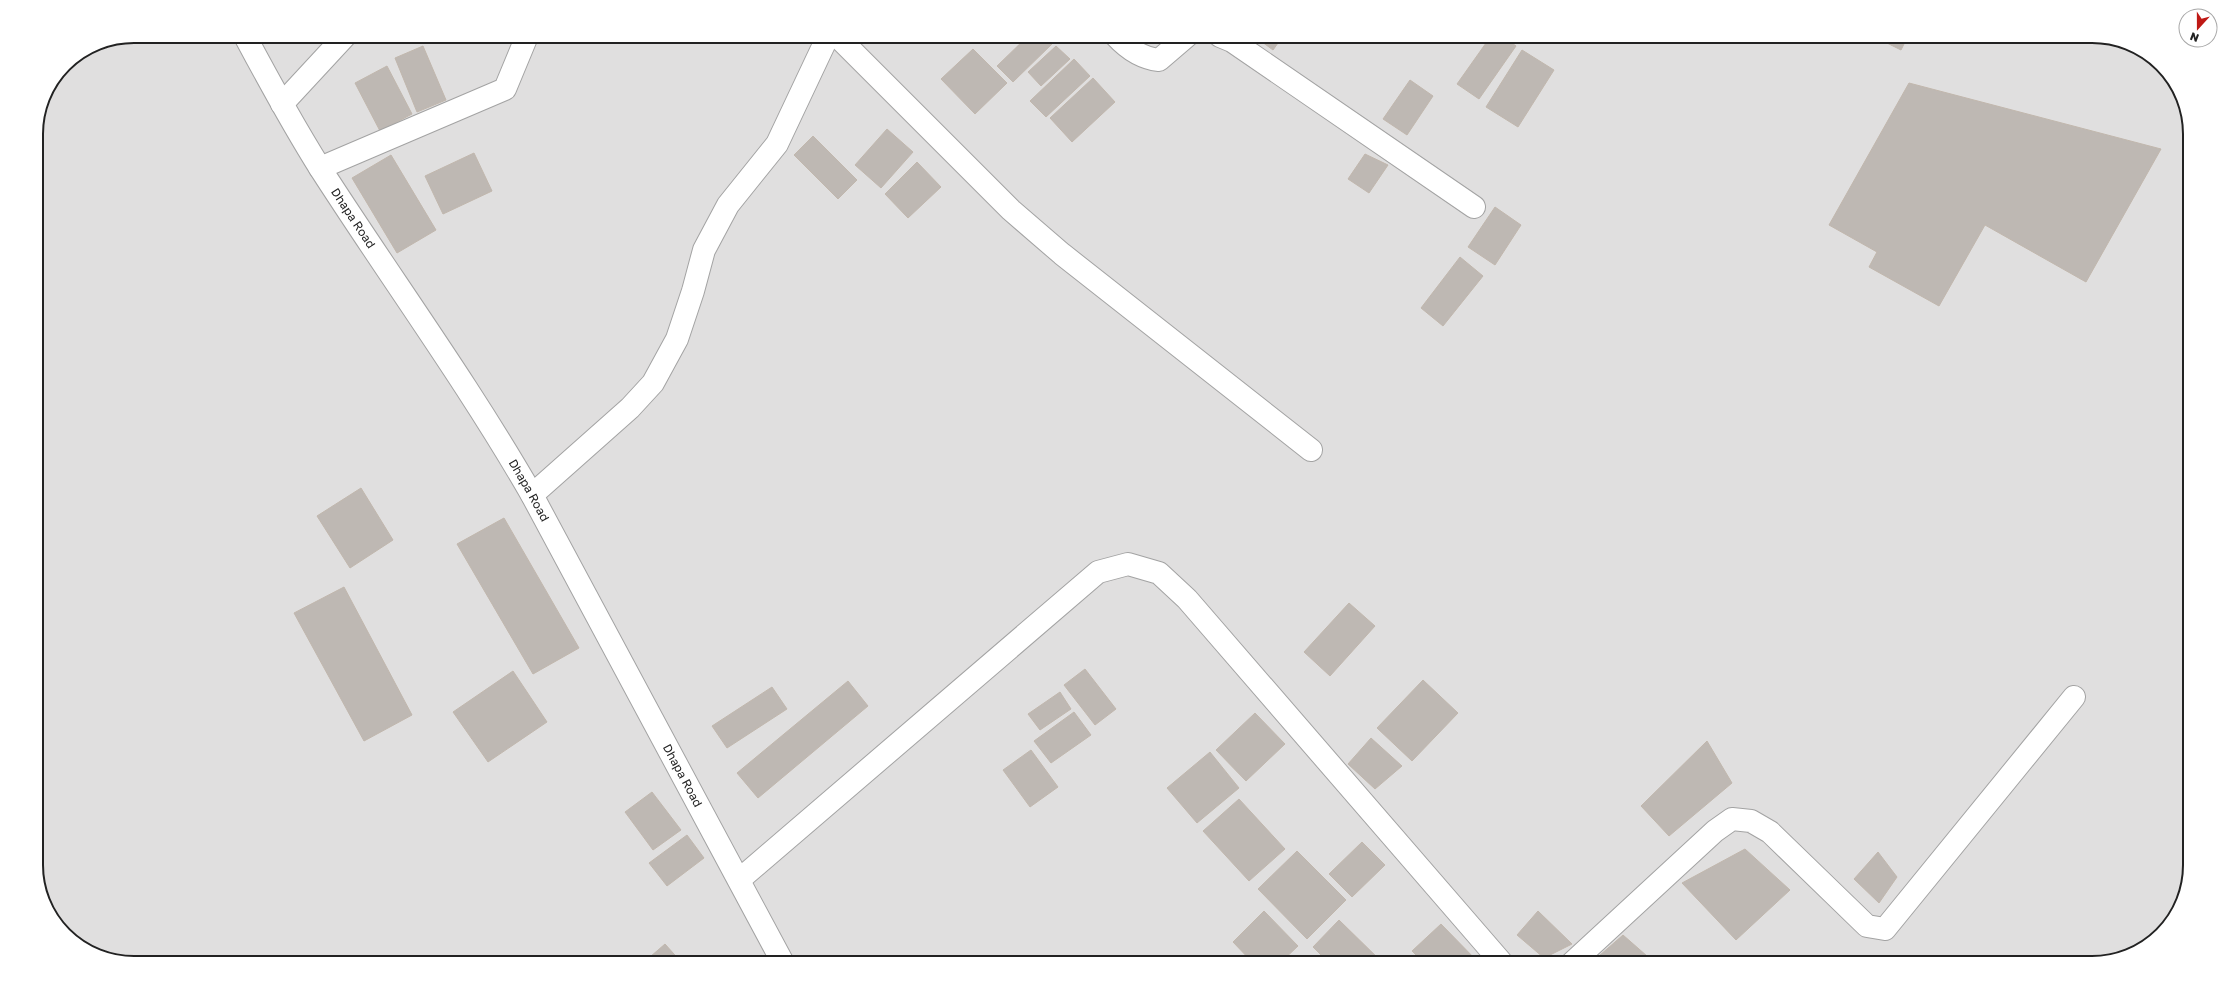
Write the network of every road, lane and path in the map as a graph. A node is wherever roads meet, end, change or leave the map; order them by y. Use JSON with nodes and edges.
{"nodes":[{"id":1,"x":249,"y":43,"type":"edge"},
{"id":2,"x":339,"y":43,"type":"edge"},
{"id":3,"x":524,"y":43,"type":"edge"},
{"id":4,"x":825,"y":43,"type":"edge"},
{"id":5,"x":844,"y":43,"type":"edge"},
{"id":6,"x":1122,"y":43,"type":"edge"},
{"id":7,"x":1179,"y":43,"type":"edge"},
{"id":8,"x":1235,"y":43,"type":"edge"},
{"id":9,"x":282,"y":104,"type":"junction"},
{"id":10,"x":320,"y":168,"type":"junction"},
{"id":11,"x":1474,"y":207,"type":"dead end"},
{"id":12,"x":1311,"y":450,"type":"dead end"},
{"id":13,"x":532,"y":495,"type":"junction"},
{"id":14,"x":2074,"y":697,"type":"dead end"},
{"id":15,"x":739,"y":880,"type":"junction"},
{"id":16,"x":779,"y":956,"type":"edge"},
{"id":17,"x":1496,"y":956,"type":"edge"},
{"id":18,"x":1580,"y":956,"type":"edge"}],
"edges":[{"from":1,"to":9,"type":"street","name":"Dhapa Road"},
{"from":2,"to":9,"type":"street"},
{"from":3,"to":10,"type":"street"},
{"from":4,"to":13,"type":"street"},
{"from":5,"to":12,"type":"street"},
{"from":6,"to":7,"type":"street"},
{"from":8,"to":11,"type":"street"},
{"from":9,"to":10,"type":"street","name":"Dhapa Road"},
{"from":10,"to":13,"type":"street","name":"Dhapa Road"},
{"from":13,"to":15,"type":"street","name":"Dhapa Road"},
{"from":14,"to":18,"type":"street"},
{"from":15,"to":16,"type":"street","name":"Dhapa Road"},
{"from":15,"to":17,"type":"street"}]}
